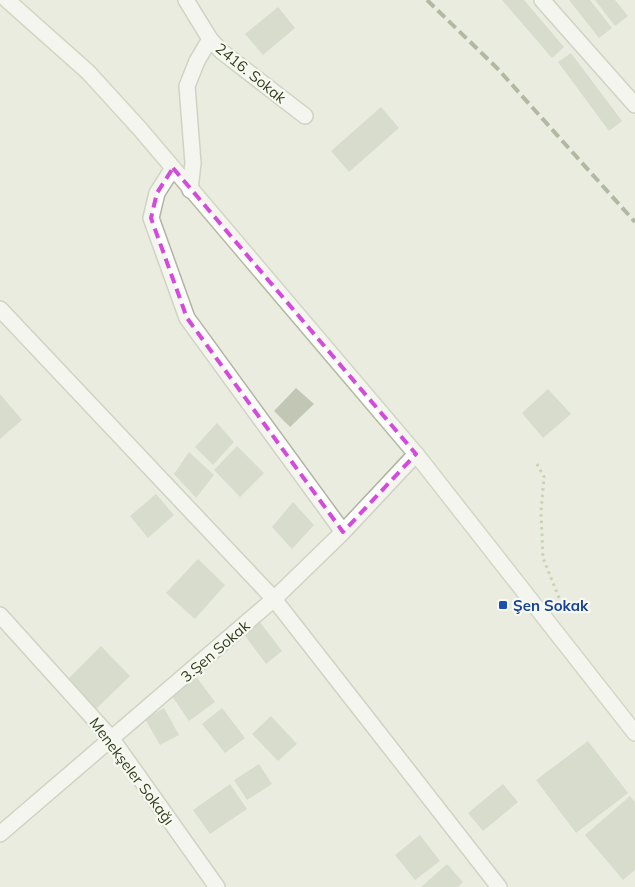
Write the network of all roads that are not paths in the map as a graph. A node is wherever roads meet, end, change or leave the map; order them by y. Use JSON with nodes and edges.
{"nodes":[{"id":1,"x":7,"y":0,"type":"edge"},
{"id":2,"x":186,"y":0,"type":"edge"},
{"id":3,"x":542,"y":0,"type":"edge"},
{"id":4,"x":210,"y":39,"type":"junction"},
{"id":5,"x":635,"y":105,"type":"edge"},
{"id":6,"x":305,"y":116,"type":"dead end"},
{"id":7,"x":173,"y":168,"type":"junction"},
{"id":8,"x":190,"y":190,"type":"junction"},
{"id":9,"x":0,"y":309,"type":"edge"},
{"id":10,"x":416,"y":454,"type":"junction"},
{"id":11,"x":343,"y":532,"type":"junction"},
{"id":12,"x":274,"y":599,"type":"junction"},
{"id":13,"x":0,"y":615,"type":"edge"},
{"id":14,"x":635,"y":733,"type":"edge"},
{"id":15,"x":112,"y":739,"type":"junction"},
{"id":16,"x":0,"y":834,"type":"edge"},
{"id":17,"x":217,"y":887,"type":"edge"},
{"id":18,"x":500,"y":887,"type":"edge"}],
"edges":[{"from":1,"to":7,"type":"street"},
{"from":2,"to":4,"type":"street","name":"2416. Sokak"},
{"from":3,"to":5,"type":"street"},
{"from":4,"to":6,"type":"street","name":"2416. Sokak"},
{"from":4,"to":8,"type":"street"},
{"from":7,"to":8,"type":"street"},
{"from":7,"to":11,"type":"street"},
{"from":8,"to":10,"type":"street"},
{"from":9,"to":12,"type":"street"},
{"from":10,"to":11,"type":"street","name":"3.Şen Sokak"},
{"from":10,"to":14,"type":"street"},
{"from":11,"to":12,"type":"street","name":"3.Şen Sokak"},
{"from":12,"to":15,"type":"street","name":"3.Şen Sokak"},
{"from":12,"to":18,"type":"street"},
{"from":13,"to":15,"type":"street","name":"Menekşeler Sokağı"},
{"from":15,"to":16,"type":"street","name":"3.Şen Sokak"},
{"from":15,"to":17,"type":"street","name":"Menekşeler Sokağı"}]}
